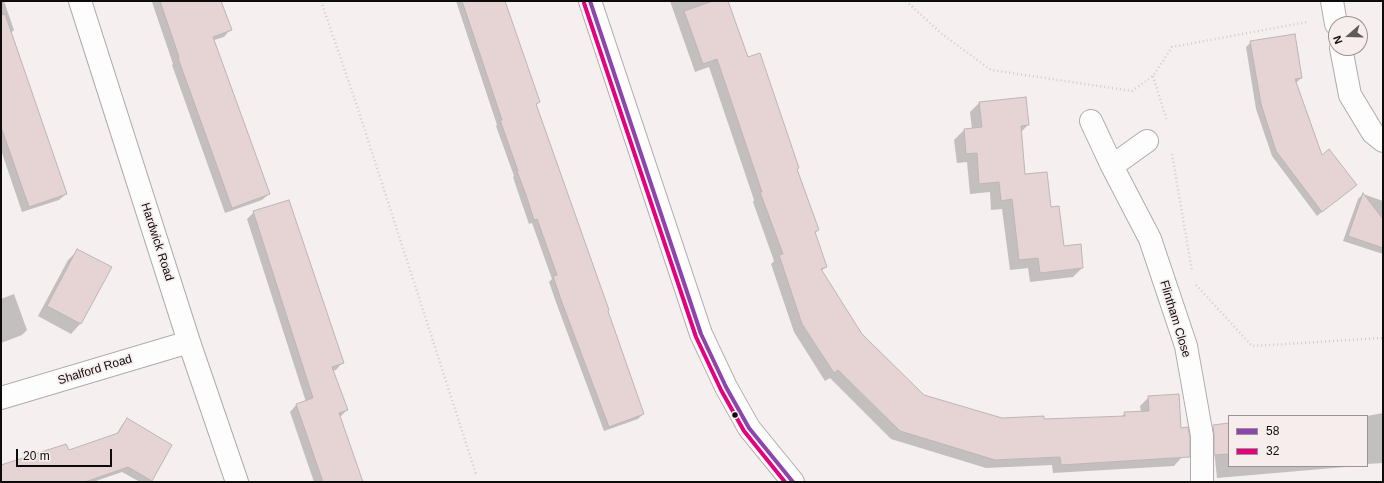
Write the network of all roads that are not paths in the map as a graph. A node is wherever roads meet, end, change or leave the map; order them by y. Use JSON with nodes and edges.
{"nodes":[{"id":1,"x":80,"y":1,"type":"edge"},
{"id":2,"x":590,"y":1,"type":"edge"},
{"id":3,"x":1343,"y":56,"type":"edge"},
{"id":4,"x":1091,"y":121,"type":"dead end"},
{"id":5,"x":1147,"y":141,"type":"dead end"},
{"id":6,"x":1383,"y":141,"type":"edge"},
{"id":7,"x":1112,"y":166,"type":"junction"},
{"id":8,"x":189,"y":342,"type":"junction"},
{"id":9,"x":1,"y":398,"type":"edge"},
{"id":10,"x":237,"y":482,"type":"edge"},
{"id":11,"x":793,"y":482,"type":"edge"},
{"id":12,"x":1202,"y":482,"type":"edge"}],
"edges":[{"from":1,"to":8,"type":"street","name":"Hardwick Road"},
{"from":2,"to":11,"type":"street"},
{"from":3,"to":6,"type":"street"},
{"from":4,"to":7,"type":"street","name":"Flintham Close"},
{"from":5,"to":7,"type":"street"},
{"from":7,"to":12,"type":"street","name":"Flintham Close"},
{"from":8,"to":9,"type":"street","name":"Shalford Road"},
{"from":8,"to":10,"type":"street","name":"Hardwick Road"}]}
